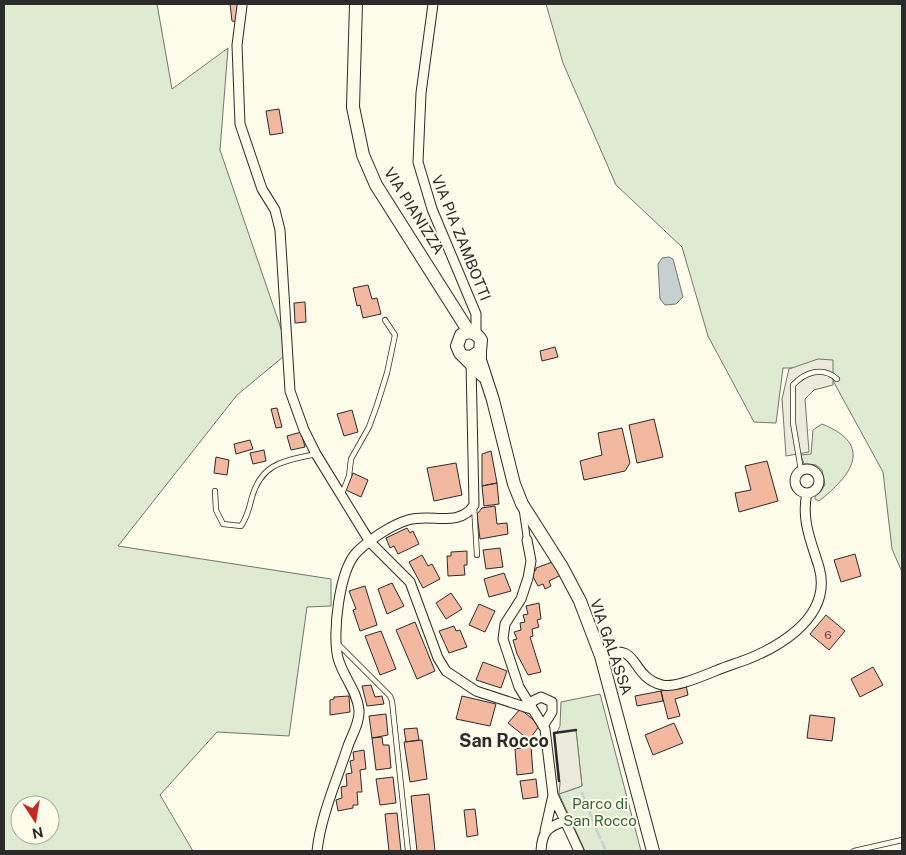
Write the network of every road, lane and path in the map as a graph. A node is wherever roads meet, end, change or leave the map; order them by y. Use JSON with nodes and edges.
{"nodes":[{"id":1,"x":356,"y":4,"type":"edge"},
{"id":2,"x":433,"y":4,"type":"edge"},
{"id":3,"x":242,"y":6,"type":"dead end"},
{"id":4,"x":457,"y":312,"type":"junction"},
{"id":5,"x":385,"y":320,"type":"dead end"},
{"id":6,"x":474,"y":333,"type":"junction"},
{"id":7,"x":458,"y":338,"type":"junction"},
{"id":8,"x":480,"y":351,"type":"junction"},
{"id":9,"x":467,"y":359,"type":"junction"},
{"id":10,"x":486,"y":379,"type":"junction"},
{"id":11,"x":837,"y":379,"type":"dead end"},
{"id":12,"x":472,"y":390,"type":"junction"},
{"id":13,"x":316,"y":454,"type":"junction"},
{"id":14,"x":801,"y":470,"type":"junction"},
{"id":15,"x":214,"y":492,"type":"dead end"},
{"id":16,"x":807,"y":493,"type":"junction"},
{"id":17,"x":342,"y":494,"type":"junction"},
{"id":18,"x":522,"y":504,"type":"junction"},
{"id":19,"x":474,"y":505,"type":"junction"},
{"id":20,"x":527,"y":540,"type":"joint"},
{"id":21,"x":370,"y":542,"type":"junction"},
{"id":22,"x":477,"y":555,"type":"dead end"},
{"id":23,"x":336,"y":642,"type":"junction"},
{"id":24,"x":601,"y":656,"type":"junction"},
{"id":25,"x":530,"y":708,"type":"junction"},
{"id":26,"x":543,"y":726,"type":"junction"},
{"id":27,"x":553,"y":795,"type":"junction"},
{"id":28,"x":565,"y":821,"type":"junction"},
{"id":29,"x":544,"y":832,"type":"junction"},
{"id":30,"x":902,"y":840,"type":"edge"},
{"id":31,"x":317,"y":851,"type":"edge"},
{"id":32,"x":408,"y":851,"type":"edge"},
{"id":33,"x":541,"y":851,"type":"edge"},
{"id":34,"x":579,"y":851,"type":"edge"},
{"id":35,"x":653,"y":851,"type":"edge"},
{"id":36,"x":854,"y":851,"type":"edge"}],
"edges":[{"from":1,"to":4,"type":"main road","name":"VIA PIANIZZA"},
{"from":2,"to":6,"type":"street","name":"VIA PIA ZAMBOTTI"},
{"from":3,"to":13,"type":"street"},
{"from":4,"to":6,"type":"main road","name":"VIA PIANIZZA"},
{"from":4,"to":7,"type":"main road"},
{"from":5,"to":17,"type":"lane"},
{"from":6,"to":7,"type":"main road"},
{"from":6,"to":8,"type":"main road","name":"VIA PIANIZZA"},
{"from":7,"to":9,"type":"main road"},
{"from":8,"to":9,"type":"main road"},
{"from":8,"to":10,"type":"main road","name":"VIA GALASSA"},
{"from":9,"to":10,"type":"main road","name":"VIA GALASSA"},
{"from":9,"to":12,"type":"street"},
{"from":10,"to":12,"type":"street"},
{"from":10,"to":18,"type":"main road","name":"VIA GALASSA"},
{"from":11,"to":14,"type":"lane"},
{"from":12,"to":19,"type":"street"},
{"from":13,"to":15,"type":"lane"},
{"from":13,"to":17,"type":"street"},
{"from":14,"to":16,"type":"street"},
{"from":14,"to":16,"type":"street"},
{"from":16,"to":24,"type":"street"},
{"from":17,"to":21,"type":"street"},
{"from":18,"to":20,"type":"street"},
{"from":18,"to":24,"type":"main road","name":"VIA GALASSA"},
{"from":19,"to":21,"type":"street"},
{"from":19,"to":22,"type":"lane"},
{"from":20,"to":25,"type":"street"},
{"from":21,"to":23,"type":"street"},
{"from":21,"to":25,"type":"street"},
{"from":23,"to":31,"type":"street"},
{"from":23,"to":32,"type":"lane"},
{"from":24,"to":35,"type":"main road","name":"VIA GALASSA"},
{"from":25,"to":26,"type":"street"},
{"from":25,"to":26,"type":"street"},
{"from":26,"to":27,"type":"street"},
{"from":27,"to":28,"type":"street"},
{"from":27,"to":29,"type":"street"},
{"from":28,"to":29,"type":"street"},
{"from":28,"to":34,"type":"street"},
{"from":29,"to":33,"type":"street"},
{"from":30,"to":36,"type":"lane"}]}
